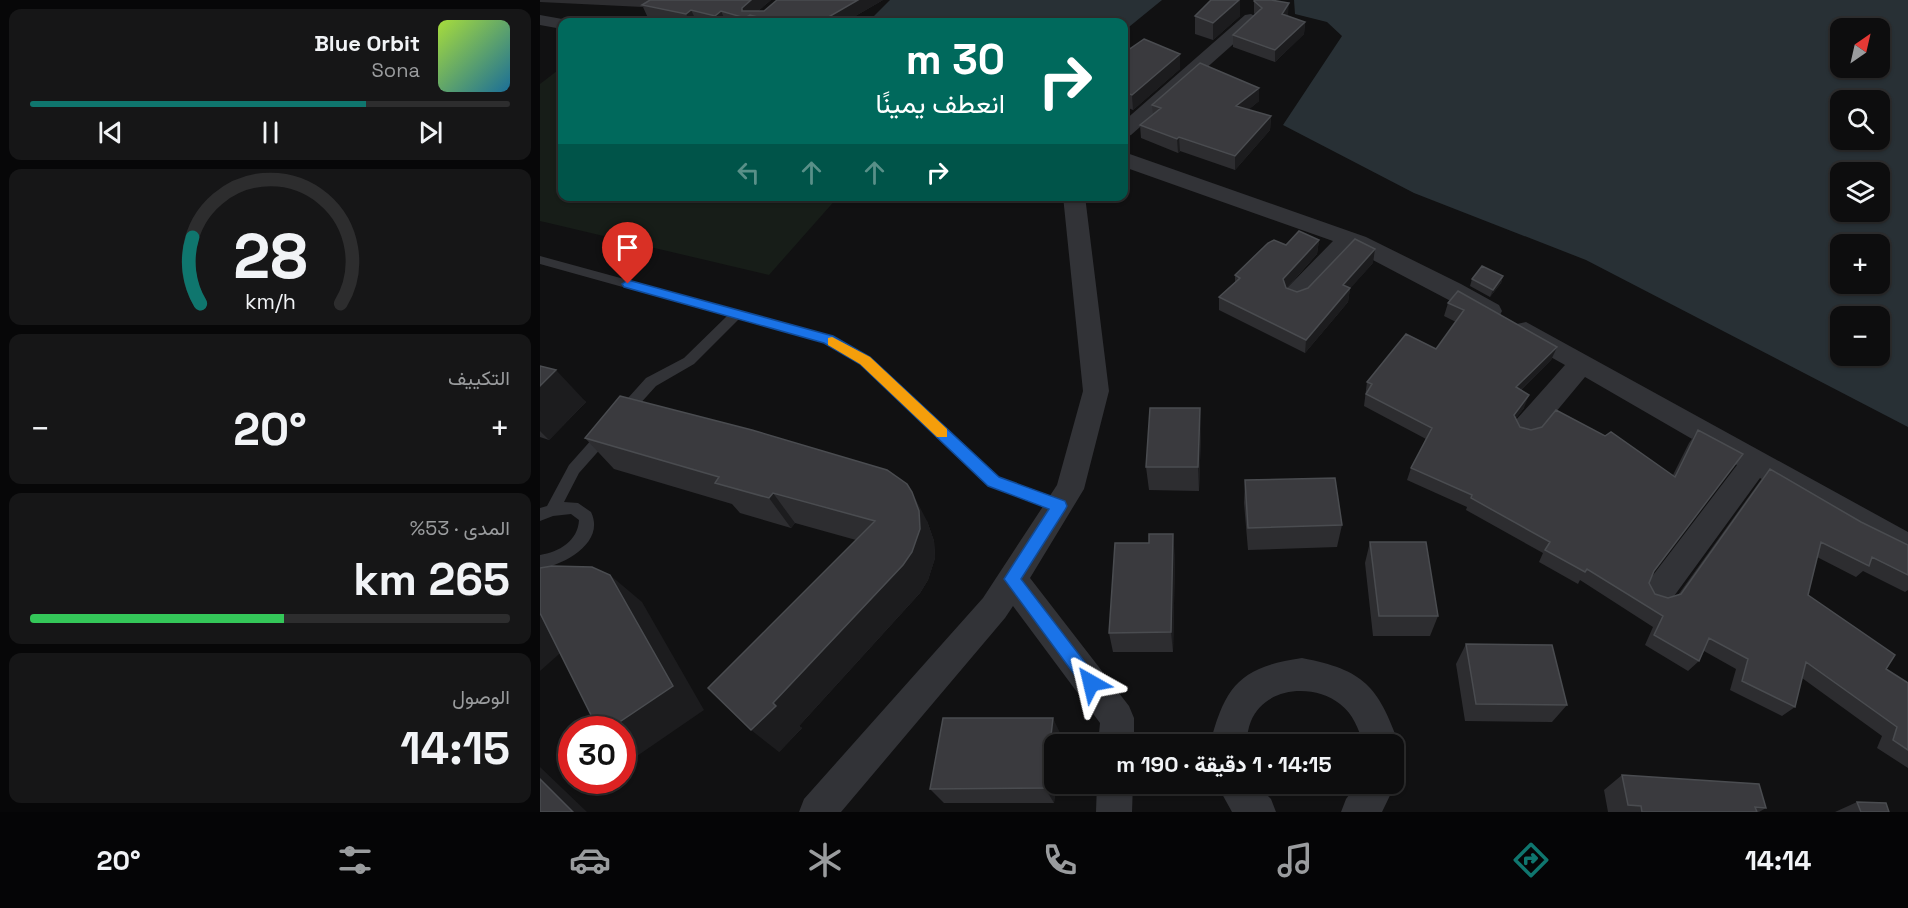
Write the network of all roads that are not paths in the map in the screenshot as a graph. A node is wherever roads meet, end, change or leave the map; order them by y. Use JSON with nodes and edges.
{"nodes":[{"id":1,"x":1251,"y":19,"type":"edge"},
{"id":2,"x":540,"y":20,"type":"edge"},
{"id":3,"x":558,"y":23,"type":"edge"},
{"id":4,"x":1128,"y":128,"type":"edge"},
{"id":5,"x":1128,"y":161,"type":"edge"},
{"id":6,"x":1075,"y":201,"type":"edge"},
{"id":7,"x":1348,"y":239,"type":"junction"},
{"id":8,"x":540,"y":260,"type":"edge"},
{"id":9,"x":1296,"y":294,"type":"edge"},
{"id":10,"x":738,"y":313,"type":"junction"},
{"id":11,"x":1582,"y":363,"type":"junction"},
{"id":12,"x":1525,"y":429,"type":"edge"},
{"id":13,"x":1755,"y":462,"type":"junction"},
{"id":14,"x":1059,"y":506,"type":"junction"},
{"id":15,"x":543,"y":513,"type":"edge"},
{"id":16,"x":1908,"y":548,"type":"edge"},
{"id":17,"x":540,"y":562,"type":"edge"},
{"id":18,"x":1012,"y":579,"type":"junction"},
{"id":19,"x":1659,"y":593,"type":"edge"},
{"id":20,"x":1116,"y":734,"type":"edge"},
{"id":21,"x":1229,"y":734,"type":"edge"},
{"id":22,"x":1379,"y":734,"type":"edge"},
{"id":23,"x":1115,"y":794,"type":"edge"},
{"id":24,"x":1241,"y":794,"type":"edge"},
{"id":25,"x":1372,"y":794,"type":"edge"},
{"id":26,"x":817,"y":812,"type":"edge"},
{"id":27,"x":1114,"y":812,"type":"edge"},
{"id":28,"x":1258,"y":812,"type":"edge"},
{"id":29,"x":1359,"y":812,"type":"edge"}],
"edges":[{"from":1,"to":4,"type":"street"},
{"from":2,"to":3,"type":"street"},
{"from":5,"to":7,"type":"street"},
{"from":6,"to":14,"type":"street"},
{"from":7,"to":9,"type":"street"},
{"from":7,"to":11,"type":"street"},
{"from":8,"to":10,"type":"lane"},
{"from":10,"to":14,"type":"lane"},
{"from":10,"to":15,"type":"lane"},
{"from":11,"to":12,"type":"street"},
{"from":11,"to":13,"type":"street"},
{"from":13,"to":16,"type":"street"},
{"from":13,"to":19,"type":"street"},
{"from":14,"to":18,"type":"street"},
{"from":15,"to":17,"type":"lane"},
{"from":18,"to":20,"type":"street"},
{"from":18,"to":26,"type":"street"},
{"from":21,"to":22,"type":"street"},
{"from":23,"to":27,"type":"street"},
{"from":24,"to":28,"type":"street"},
{"from":25,"to":29,"type":"street"}]}
